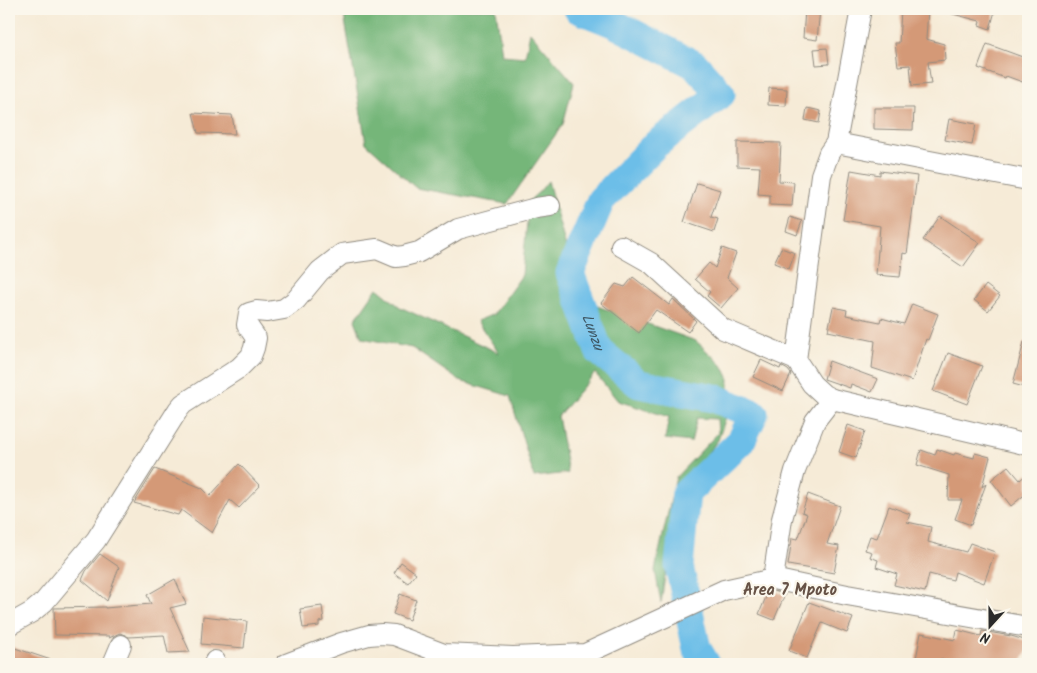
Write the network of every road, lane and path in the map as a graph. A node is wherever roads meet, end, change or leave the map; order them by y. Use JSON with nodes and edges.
{"nodes":[{"id":1,"x":861,"y":9,"type":"edge"},
{"id":2,"x":836,"y":143,"type":"junction"},
{"id":3,"x":1028,"y":180,"type":"edge"},
{"id":4,"x":550,"y":206,"type":"dead end"},
{"id":5,"x":621,"y":246,"type":"dead end"},
{"id":6,"x":796,"y":360,"type":"junction"},
{"id":7,"x":832,"y":399,"type":"junction"},
{"id":8,"x":1028,"y":445,"type":"edge"},
{"id":9,"x":773,"y":579,"type":"junction"},
{"id":10,"x":9,"y":625,"type":"edge"},
{"id":11,"x":1028,"y":627,"type":"edge"},
{"id":12,"x":121,"y":645,"type":"dead end"},
{"id":13,"x":583,"y":659,"type":"edge"},
{"id":14,"x":113,"y":664,"type":"edge"},
{"id":15,"x":286,"y":664,"type":"edge"}],
"edges":[{"from":1,"to":2,"type":"street"},
{"from":2,"to":3,"type":"street"},
{"from":2,"to":6,"type":"street"},
{"from":4,"to":10,"type":"street"},
{"from":5,"to":6,"type":"street"},
{"from":6,"to":7,"type":"street"},
{"from":7,"to":8,"type":"street"},
{"from":7,"to":9,"type":"street"},
{"from":9,"to":11,"type":"street"},
{"from":9,"to":13,"type":"street"},
{"from":12,"to":14,"type":"street"},
{"from":13,"to":15,"type":"street"}]}
